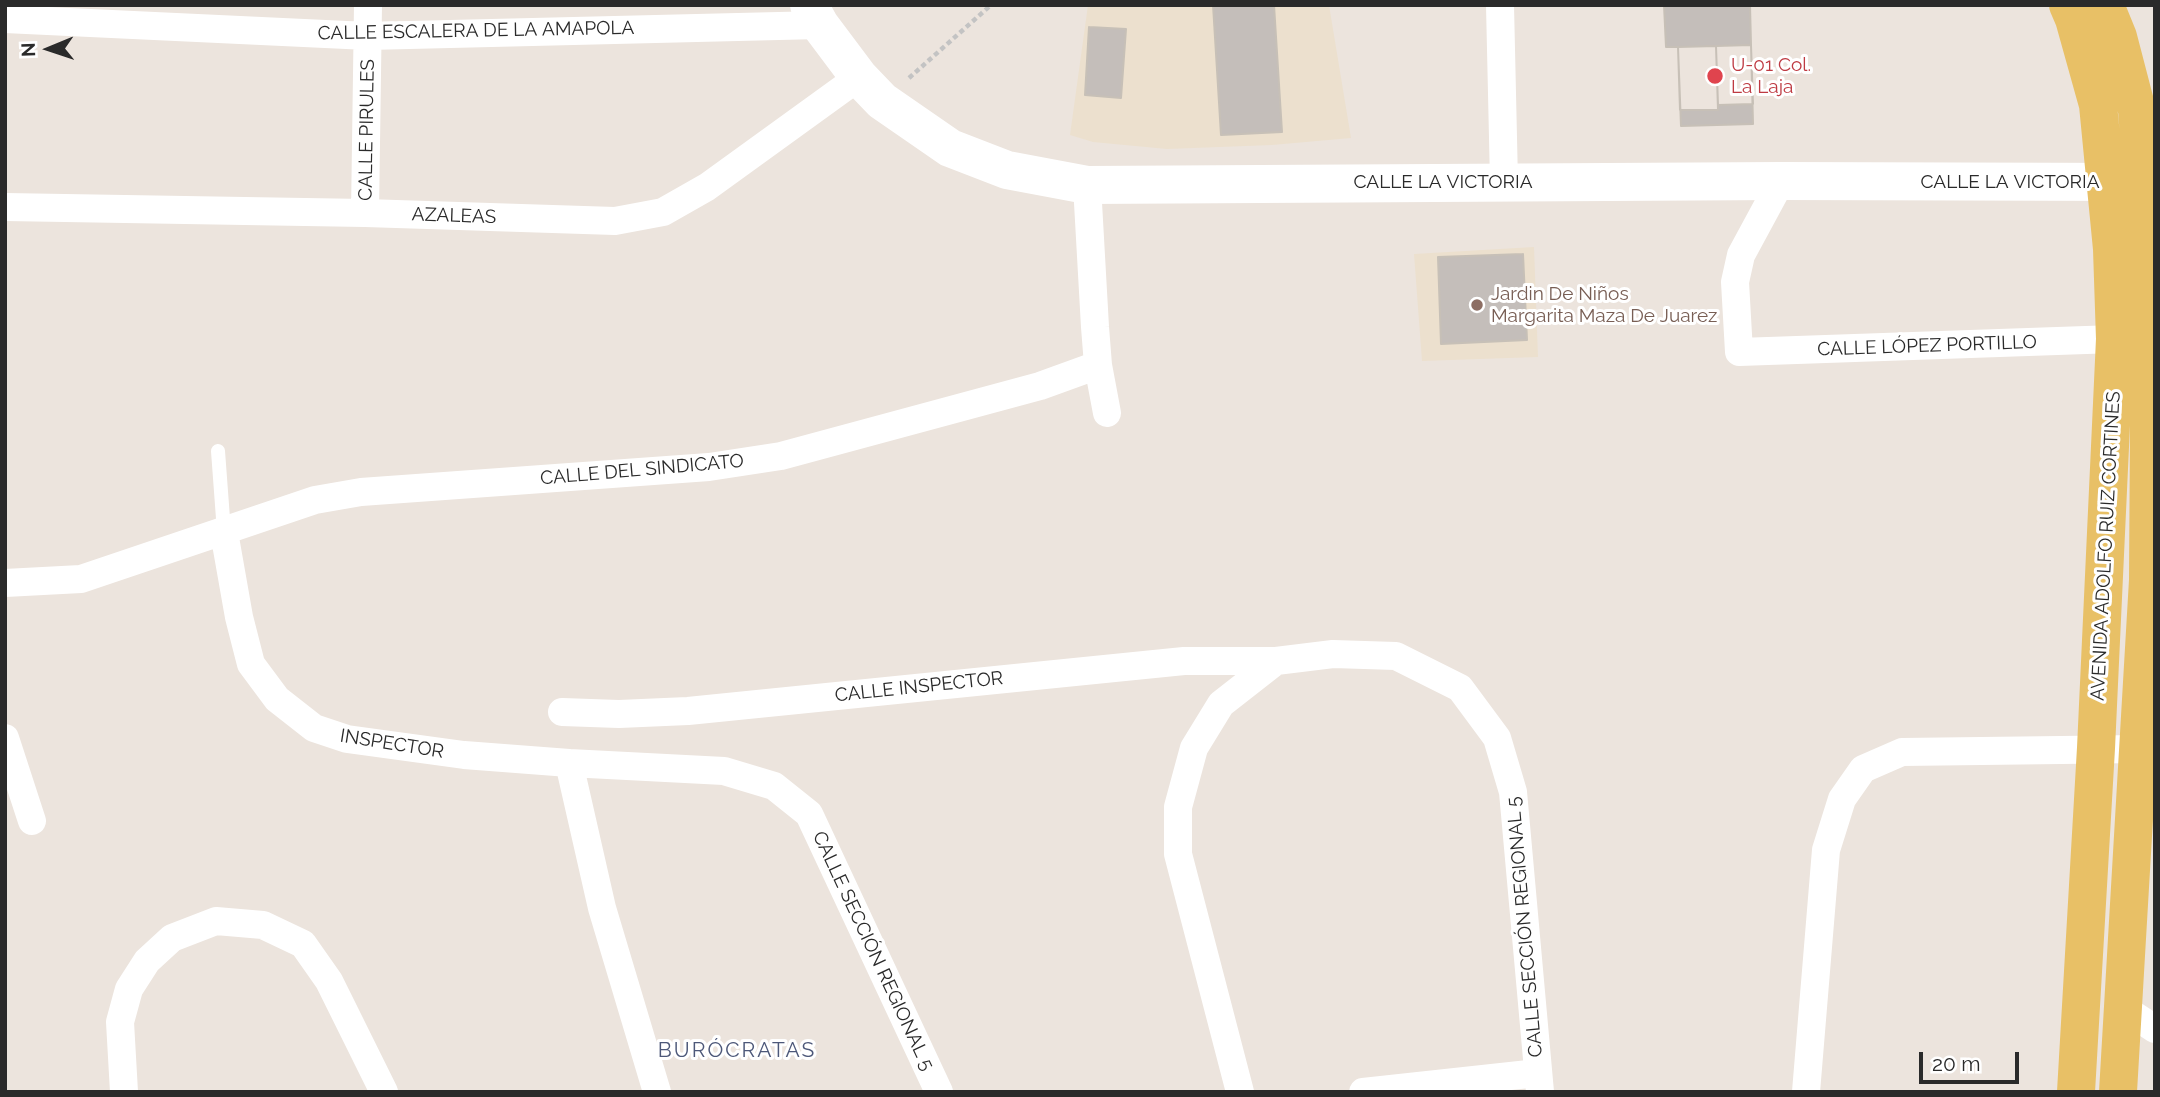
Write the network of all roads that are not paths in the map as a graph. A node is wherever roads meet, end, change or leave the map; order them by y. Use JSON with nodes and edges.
{"nodes":[{"id":1,"x":368,"y":5,"type":"edge"},
{"id":2,"x":1500,"y":5,"type":"edge"},
{"id":3,"x":2068,"y":5,"type":"edge"},
{"id":4,"x":2105,"y":5,"type":"edge"},
{"id":5,"x":815,"y":15,"type":"edge"},
{"id":6,"x":5,"y":19,"type":"edge"},
{"id":7,"x":368,"y":36,"type":"junction"},
{"id":8,"x":871,"y":89,"type":"junction"},
{"id":9,"x":1781,"y":181,"type":"junction"},
{"id":10,"x":1504,"y":182,"type":"junction"},
{"id":11,"x":2144,"y":182,"type":"junction"},
{"id":12,"x":2106,"y":183,"type":"junction"},
{"id":13,"x":1087,"y":185,"type":"junction"},
{"id":14,"x":5,"y":207,"type":"edge"},
{"id":15,"x":365,"y":213,"type":"junction"},
{"id":16,"x":2115,"y":339,"type":"junction"},
{"id":17,"x":1098,"y":365,"type":"junction"},
{"id":18,"x":1107,"y":413,"type":"dead end"},
{"id":19,"x":218,"y":451,"type":"dead end"},
{"id":20,"x":224,"y":532,"type":"junction"},
{"id":21,"x":2152,"y":580,"type":"edge"},
{"id":22,"x":5,"y":583,"type":"edge"},
{"id":23,"x":2151,"y":621,"type":"edge"},
{"id":24,"x":1276,"y":661,"type":"junction"},
{"id":25,"x":2127,"y":709,"type":"edge"},
{"id":26,"x":562,"y":712,"type":"dead end"},
{"id":27,"x":5,"y":738,"type":"edge"},
{"id":28,"x":2096,"y":748,"type":"junction"},
{"id":29,"x":2140,"y":749,"type":"junction"},
{"id":30,"x":569,"y":763,"type":"junction"},
{"id":31,"x":32,"y":821,"type":"dead end"},
{"id":32,"x":2123,"y":1008,"type":"junction"},
{"id":33,"x":2155,"y":1029,"type":"edge"},
{"id":34,"x":1539,"y":1082,"type":"edge"},
{"id":35,"x":124,"y":1092,"type":"edge"},
{"id":36,"x":384,"y":1092,"type":"edge"},
{"id":37,"x":657,"y":1092,"type":"edge"},
{"id":38,"x":939,"y":1092,"type":"edge"},
{"id":39,"x":1240,"y":1092,"type":"edge"},
{"id":40,"x":1363,"y":1092,"type":"edge"},
{"id":41,"x":1806,"y":1092,"type":"edge"},
{"id":42,"x":2076,"y":1092,"type":"edge"},
{"id":43,"x":2118,"y":1092,"type":"edge"}],
"edges":[{"from":1,"to":7,"type":"street","name":"CALLE PIRULES"},
{"from":2,"to":10,"type":"street"},
{"from":3,"to":12,"type":"main road","name":"AVENIDA ADOLFO RUIZ CORTINES"},
{"from":4,"to":11,"type":"main road","name":"AVENIDA ADOLFO RUIZ CORTINES"},
{"from":5,"to":7,"type":"street","name":"CALLE ESCALERA DE LA AMAPOLA"},
{"from":5,"to":8,"type":"street","name":"CALLE LA VICTORIA"},
{"from":6,"to":7,"type":"street","name":"CALLE ESCALERA DE LA AMAPOLA"},
{"from":7,"to":15,"type":"street","name":"CALLE PIRULES"},
{"from":8,"to":13,"type":"street","name":"CALLE LA VICTORIA"},
{"from":8,"to":15,"type":"street","name":"AZALEAS"},
{"from":9,"to":10,"type":"street","name":"CALLE LA VICTORIA"},
{"from":9,"to":12,"type":"street","name":"CALLE LA VICTORIA"},
{"from":9,"to":16,"type":"street","name":"CALLE LÓPEZ PORTILLO"},
{"from":10,"to":13,"type":"street","name":"CALLE LA VICTORIA"},
{"from":11,"to":12,"type":"street","name":"CALLE LA VICTORIA"},
{"from":11,"to":21,"type":"main road","name":"AVENIDA ADOLFO RUIZ CORTINES"},
{"from":12,"to":16,"type":"main road","name":"AVENIDA ADOLFO RUIZ CORTINES"},
{"from":13,"to":17,"type":"street"},
{"from":14,"to":15,"type":"street","name":"AZALEAS"},
{"from":16,"to":25,"type":"main road","name":"AVENIDA ADOLFO RUIZ CORTINES"},
{"from":17,"to":18,"type":"street"},
{"from":17,"to":20,"type":"street","name":"CALLE DEL SINDICATO"},
{"from":19,"to":20,"type":"lane"},
{"from":20,"to":22,"type":"street","name":"CALLE DEL SINDICATO"},
{"from":20,"to":30,"type":"street","name":"INSPECTOR"},
{"from":21,"to":23,"type":"main road","name":"AVENIDA ADOLFO RUIZ CORTINES"},
{"from":23,"to":25,"type":"main road","name":"AVENIDA ADOLFO RUIZ CORTINES"},
{"from":24,"to":26,"type":"street","name":"CALLE INSPECTOR"},
{"from":24,"to":34,"type":"street","name":"CALLE SECCIÓN REGIONAL 5"},
{"from":24,"to":39,"type":"street"},
{"from":25,"to":28,"type":"main road","name":"AVENIDA ADOLFO RUIZ CORTINES"},
{"from":25,"to":29,"type":"main road","name":"AVENIDA ADOLFO RUIZ CORTINES"},
{"from":27,"to":31,"type":"street"},
{"from":28,"to":29,"type":"street"},
{"from":28,"to":41,"type":"street"},
{"from":28,"to":42,"type":"main road","name":"AVENIDA ADOLFO RUIZ CORTINES"},
{"from":29,"to":32,"type":"main road","name":"AVENIDA ADOLFO RUIZ CORTINES"},
{"from":30,"to":37,"type":"street"},
{"from":30,"to":38,"type":"street","name":"CALLE SECCIÓN REGIONAL 5"},
{"from":32,"to":33,"type":"street"},
{"from":32,"to":43,"type":"main road","name":"AVENIDA ADOLFO RUIZ CORTINES"},
{"from":34,"to":40,"type":"street"},
{"from":35,"to":36,"type":"street"}]}
